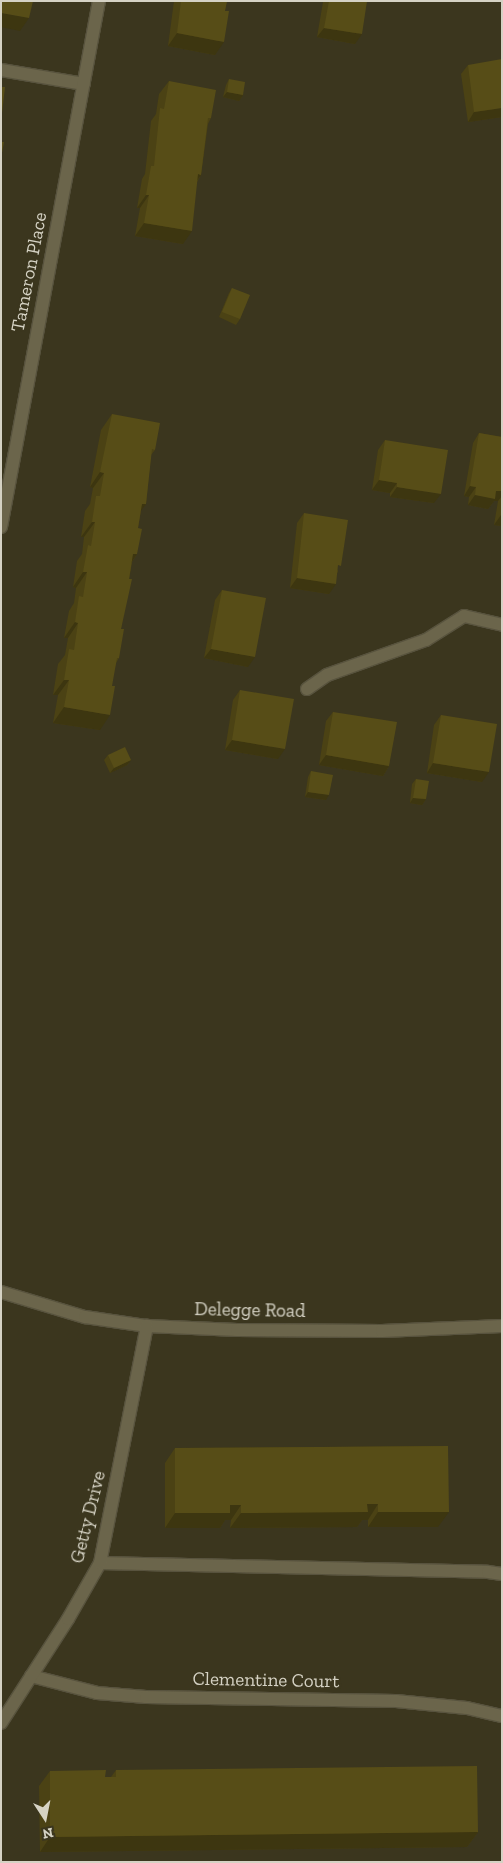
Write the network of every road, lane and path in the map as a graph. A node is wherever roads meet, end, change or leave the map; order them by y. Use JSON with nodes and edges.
{"nodes":[{"id":1,"x":99,"y":1,"type":"edge"},
{"id":2,"x":1,"y":70,"type":"edge"},
{"id":3,"x":84,"y":84,"type":"junction"},
{"id":4,"x":1,"y":527,"type":"edge"},
{"id":5,"x":502,"y":625,"type":"edge"},
{"id":6,"x":307,"y":689,"type":"dead end"},
{"id":7,"x":1,"y":1292,"type":"edge"},
{"id":8,"x":147,"y":1326,"type":"junction"},
{"id":9,"x":502,"y":1326,"type":"edge"},
{"id":10,"x":100,"y":1563,"type":"junction"},
{"id":11,"x":502,"y":1574,"type":"edge"},
{"id":12,"x":31,"y":1676,"type":"junction"},
{"id":13,"x":502,"y":1716,"type":"edge"},
{"id":14,"x":1,"y":1723,"type":"edge"}],
"edges":[{"from":1,"to":3,"type":"street","name":"Tameron Place"},
{"from":2,"to":3,"type":"street"},
{"from":3,"to":4,"type":"street","name":"Tameron Place"},
{"from":5,"to":6,"type":"street"},
{"from":7,"to":8,"type":"street","name":"Delegge Road"},
{"from":8,"to":9,"type":"street","name":"Delegge Road"},
{"from":8,"to":10,"type":"street","name":"Getty Drive"},
{"from":10,"to":11,"type":"street"},
{"from":10,"to":12,"type":"street","name":"Getty Drive"},
{"from":12,"to":13,"type":"street","name":"Clementine Court"},
{"from":12,"to":14,"type":"street","name":"Getty Drive"}]}
